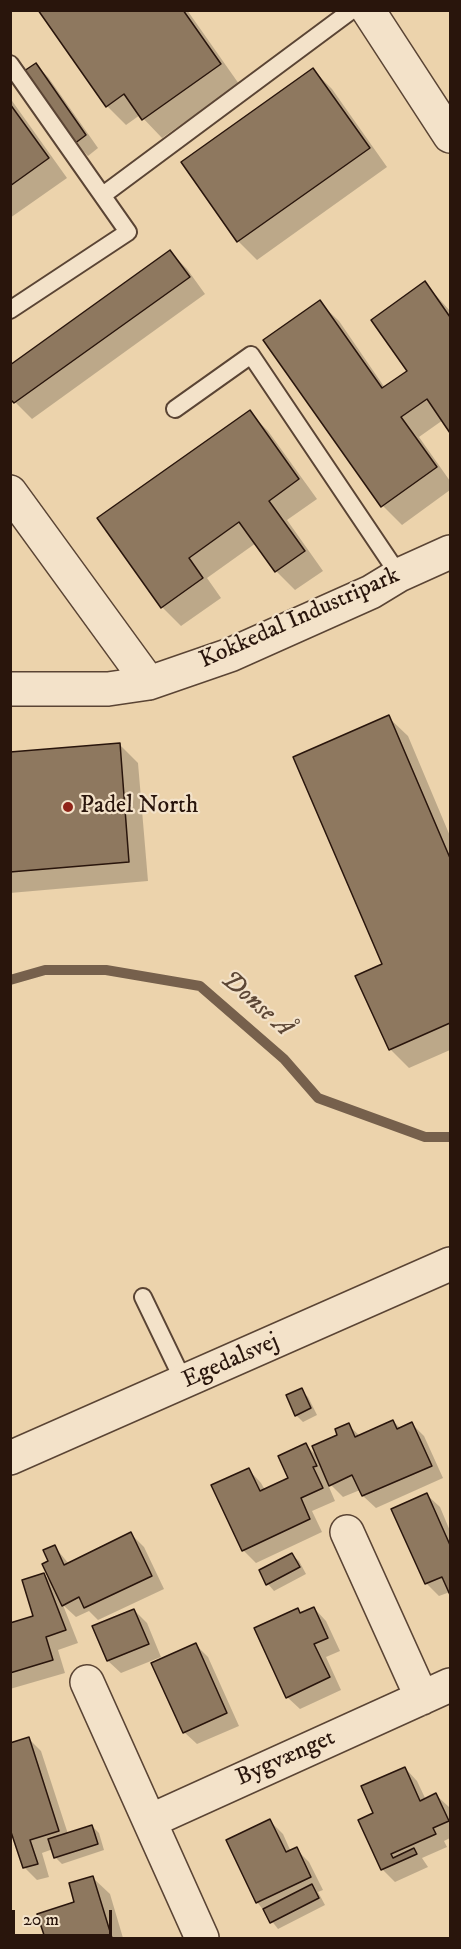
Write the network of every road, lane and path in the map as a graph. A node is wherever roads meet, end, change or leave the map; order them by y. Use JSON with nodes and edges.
{"nodes":[{"id":1,"x":352,"y":10,"type":"edge"},
{"id":2,"x":368,"y":10,"type":"edge"},
{"id":3,"x":10,"y":64,"type":"edge"},
{"id":4,"x":450,"y":136,"type":"edge"},
{"id":5,"x":103,"y":195,"type":"junction"},
{"id":6,"x":10,"y":310,"type":"edge"},
{"id":7,"x":174,"y":409,"type":"dead end"},
{"id":8,"x":10,"y":492,"type":"edge"},
{"id":9,"x":450,"y":552,"type":"edge"},
{"id":10,"x":399,"y":575,"type":"junction"},
{"id":11,"x":148,"y":683,"type":"junction"},
{"id":12,"x":10,"y":689,"type":"edge"},
{"id":13,"x":450,"y":1264,"type":"edge"},
{"id":14,"x":143,"y":1297,"type":"dead end"},
{"id":15,"x":184,"y":1382,"type":"junction"},
{"id":16,"x":10,"y":1458,"type":"edge"},
{"id":17,"x":347,"y":1532,"type":"dead end"},
{"id":18,"x":87,"y":1682,"type":"dead end"},
{"id":19,"x":436,"y":1692,"type":"edge"},
{"id":20,"x":150,"y":1821,"type":"junction"},
{"id":21,"x":202,"y":1938,"type":"edge"}],
"edges":[{"from":1,"to":5,"type":"lane"},
{"from":2,"to":4,"type":"street"},
{"from":3,"to":5,"type":"lane"},
{"from":5,"to":6,"type":"lane"},
{"from":7,"to":10,"type":"lane"},
{"from":8,"to":11,"type":"street"},
{"from":9,"to":10,"type":"street","name":"Kokkedal Industripark"},
{"from":10,"to":11,"type":"street","name":"Kokkedal Industripark"},
{"from":11,"to":12,"type":"street","name":"Kokkedal Industripark"},
{"from":13,"to":15,"type":"street","name":"Egedalsvej"},
{"from":14,"to":15,"type":"lane"},
{"from":15,"to":16,"type":"street","name":"Egedalsvej"},
{"from":17,"to":19,"type":"street","name":"Bygvænget"},
{"from":18,"to":20,"type":"street"},
{"from":19,"to":20,"type":"street","name":"Bygvænget"},
{"from":20,"to":21,"type":"street"}]}
